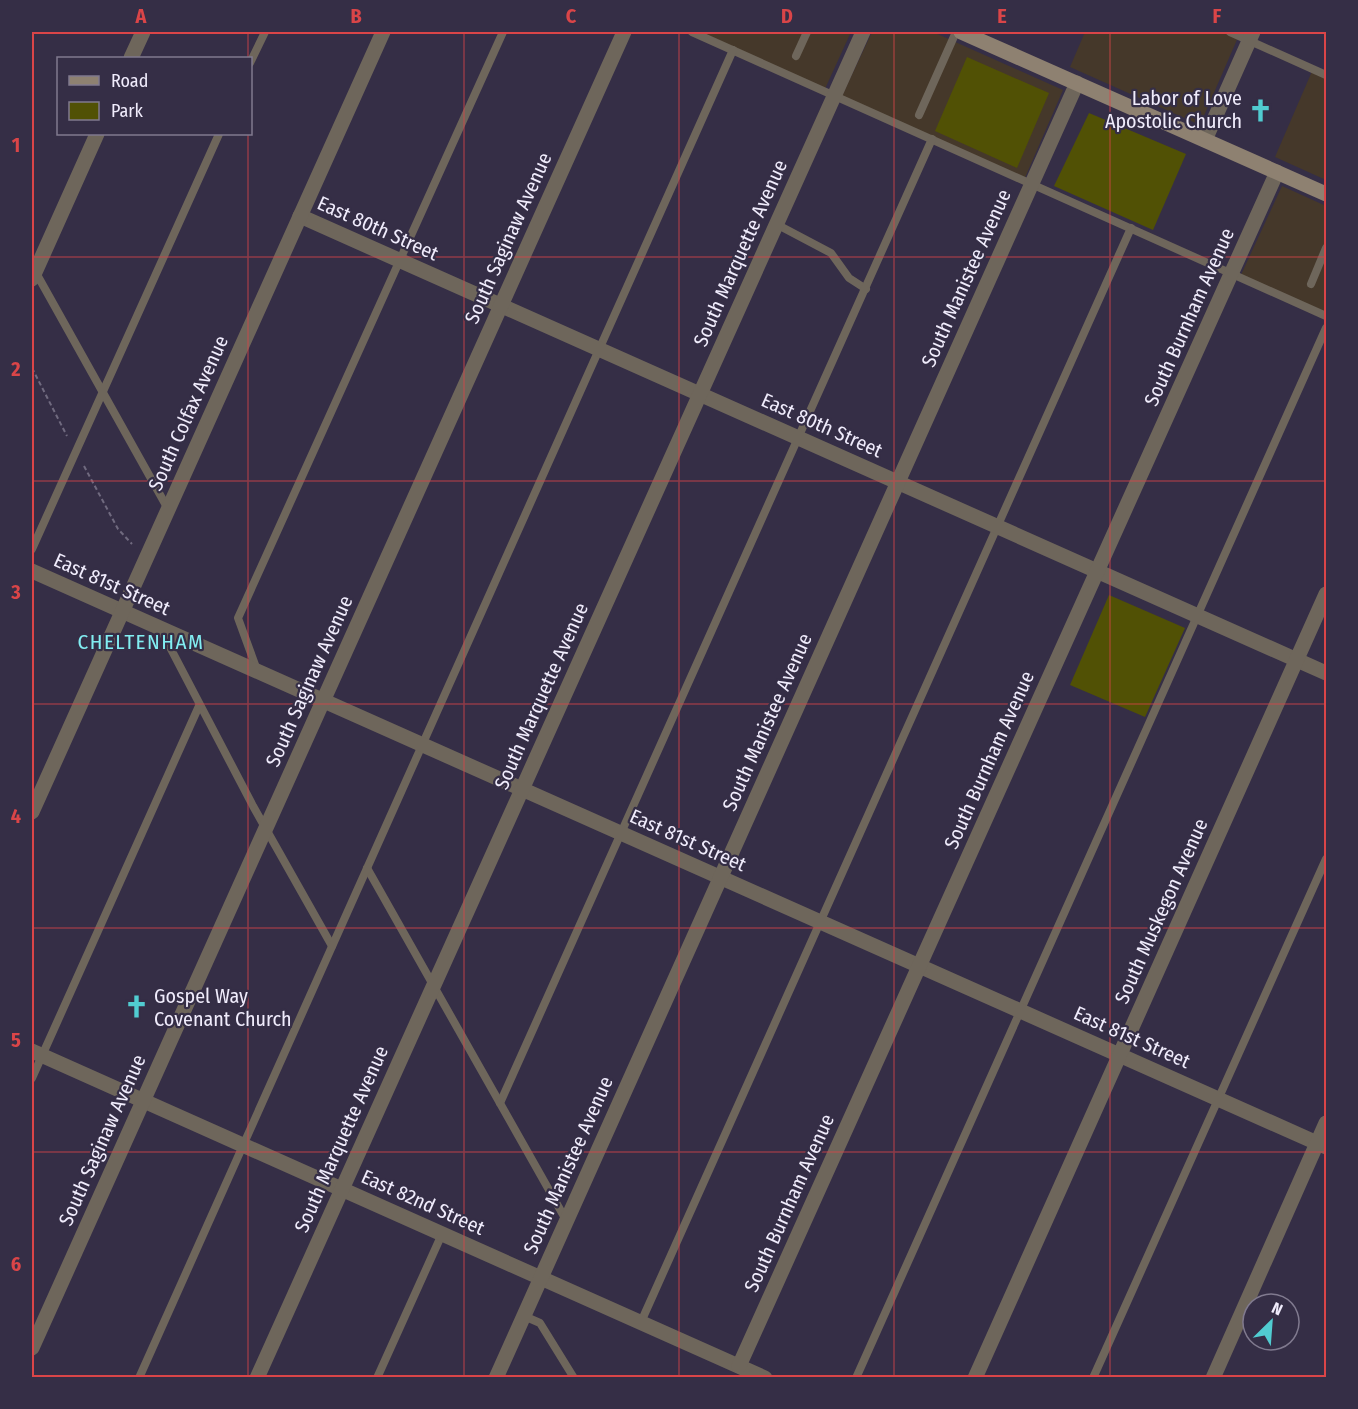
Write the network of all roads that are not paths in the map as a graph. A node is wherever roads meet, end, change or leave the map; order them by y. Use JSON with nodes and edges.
{"nodes":[{"id":1,"x":143,"y":32,"type":"edge"},
{"id":2,"x":265,"y":32,"type":"edge"},
{"id":3,"x":383,"y":32,"type":"edge"},
{"id":4,"x":503,"y":32,"type":"edge"},
{"id":5,"x":624,"y":32,"type":"edge"},
{"id":6,"x":692,"y":32,"type":"edge"},
{"id":7,"x":807,"y":32,"type":"edge"},
{"id":8,"x":863,"y":32,"type":"edge"},
{"id":9,"x":961,"y":32,"type":"edge"},
{"id":10,"x":1230,"y":32,"type":"edge"},
{"id":11,"x":1251,"y":36,"type":"edge"},
{"id":12,"x":733,"y":50,"type":"junction"},
{"id":13,"x":796,"y":56,"type":"dead end"},
{"id":14,"x":131,"y":57,"type":"edge"},
{"id":15,"x":252,"y":59,"type":"edge"},
{"id":16,"x":1326,"y":75,"type":"edge"},
{"id":17,"x":1077,"y":83,"type":"junction"},
{"id":18,"x":834,"y":96,"type":"junction"},
{"id":19,"x":919,"y":114,"type":"dead end"},
{"id":20,"x":97,"y":135,"type":"edge"},
{"id":21,"x":219,"y":135,"type":"edge"},
{"id":22,"x":932,"y":139,"type":"junction"},
{"id":23,"x":1205,"y":140,"type":"junction"},
{"id":24,"x":1277,"y":171,"type":"junction"},
{"id":25,"x":1031,"y":184,"type":"junction"},
{"id":26,"x":1326,"y":194,"type":"edge"},
{"id":27,"x":300,"y":216,"type":"junction"},
{"id":28,"x":776,"y":224,"type":"junction"},
{"id":29,"x":1131,"y":228,"type":"junction"},
{"id":30,"x":1326,"y":248,"type":"edge"},
{"id":31,"x":399,"y":260,"type":"junction"},
{"id":32,"x":1324,"y":261,"type":"edge"},
{"id":33,"x":33,"y":272,"type":"edge"},
{"id":34,"x":1232,"y":273,"type":"junction"},
{"id":35,"x":1311,"y":284,"type":"dead end"},
{"id":36,"x":866,"y":289,"type":"junction"},
{"id":37,"x":501,"y":305,"type":"junction"},
{"id":38,"x":1326,"y":316,"type":"edge"},
{"id":39,"x":1326,"y":328,"type":"edge"},
{"id":40,"x":599,"y":349,"type":"junction"},
{"id":41,"x":102,"y":393,"type":"junction"},
{"id":42,"x":700,"y":394,"type":"junction"},
{"id":43,"x":800,"y":438,"type":"junction"},
{"id":44,"x":898,"y":482,"type":"junction"},
{"id":45,"x":168,"y":509,"type":"junction"},
{"id":46,"x":997,"y":526,"type":"junction"},
{"id":47,"x":32,"y":549,"type":"edge"},
{"id":48,"x":32,"y":571,"type":"edge"},
{"id":49,"x":1098,"y":571,"type":"junction"},
{"id":50,"x":1326,"y":594,"type":"edge"},
{"id":51,"x":122,"y":611,"type":"junction"},
{"id":52,"x":1197,"y":615,"type":"junction"},
{"id":53,"x":160,"y":628,"type":"junction"},
{"id":54,"x":1297,"y":660,"type":"junction"},
{"id":55,"x":257,"y":671,"type":"junction"},
{"id":56,"x":1326,"y":673,"type":"edge"},
{"id":57,"x":323,"y":700,"type":"junction"},
{"id":58,"x":199,"y":706,"type":"junction"},
{"id":59,"x":422,"y":744,"type":"junction"},
{"id":60,"x":522,"y":789,"type":"junction"},
{"id":61,"x":32,"y":812,"type":"edge"},
{"id":62,"x":265,"y":829,"type":"junction"},
{"id":63,"x":620,"y":833,"type":"junction"},
{"id":64,"x":1326,"y":859,"type":"edge"},
{"id":65,"x":367,"y":868,"type":"junction"},
{"id":66,"x":720,"y":877,"type":"junction"},
{"id":67,"x":820,"y":922,"type":"junction"},
{"id":68,"x":332,"y":946,"type":"junction"},
{"id":69,"x":919,"y":966,"type":"junction"},
{"id":70,"x":433,"y":984,"type":"junction"},
{"id":71,"x":1019,"y":1010,"type":"junction"},
{"id":72,"x":37,"y":1053,"type":"edge"},
{"id":73,"x":1120,"y":1055,"type":"junction"},
{"id":74,"x":32,"y":1078,"type":"edge"},
{"id":75,"x":1217,"y":1098,"type":"junction"},
{"id":76,"x":143,"y":1101,"type":"junction"},
{"id":77,"x":500,"y":1103,"type":"junction"},
{"id":78,"x":1326,"y":1123,"type":"edge"},
{"id":79,"x":243,"y":1145,"type":"junction"},
{"id":80,"x":1322,"y":1145,"type":"edge"},
{"id":81,"x":342,"y":1189,"type":"junction"},
{"id":82,"x":566,"y":1220,"type":"junction"},
{"id":83,"x":442,"y":1234,"type":"junction"},
{"id":84,"x":541,"y":1278,"type":"junction"},
{"id":85,"x":524,"y":1316,"type":"junction"},
{"id":86,"x":641,"y":1322,"type":"junction"},
{"id":87,"x":32,"y":1348,"type":"edge"},
{"id":88,"x":739,"y":1366,"type":"junction"},
{"id":89,"x":138,"y":1377,"type":"edge"},
{"id":90,"x":257,"y":1377,"type":"edge"},
{"id":91,"x":376,"y":1377,"type":"edge"},
{"id":92,"x":496,"y":1377,"type":"edge"},
{"id":93,"x":574,"y":1377,"type":"edge"},
{"id":94,"x":765,"y":1377,"type":"edge"},
{"id":95,"x":856,"y":1377,"type":"edge"},
{"id":96,"x":975,"y":1377,"type":"edge"},
{"id":97,"x":1093,"y":1377,"type":"edge"},
{"id":98,"x":1213,"y":1377,"type":"edge"}],
"edges":[{"from":1,"to":14,"type":"street"},
{"from":2,"to":15,"type":"lane"},
{"from":3,"to":27,"type":"street","name":"South Colfax Avenue"},
{"from":4,"to":31,"type":"lane"},
{"from":5,"to":37,"type":"street","name":"South Saginaw Avenue"},
{"from":6,"to":12,"type":"lane"},
{"from":7,"to":13,"type":"lane"},
{"from":8,"to":18,"type":"street","name":"South Marquette Avenue"},
{"from":9,"to":17,"type":"main road"},
{"from":9,"to":19,"type":"lane"},
{"from":10,"to":11,"type":"lane"},
{"from":11,"to":16,"type":"lane"},
{"from":11,"to":23,"type":"street"},
{"from":12,"to":18,"type":"lane"},
{"from":12,"to":40,"type":"lane"},
{"from":17,"to":23,"type":"main road"},
{"from":17,"to":25,"type":"street","name":"South Manistee Avenue"},
{"from":18,"to":22,"type":"lane"},
{"from":18,"to":28,"type":"street","name":"South Marquette Avenue"},
{"from":20,"to":33,"type":"street"},
{"from":21,"to":41,"type":"lane"},
{"from":22,"to":25,"type":"lane"},
{"from":22,"to":36,"type":"lane"},
{"from":23,"to":24,"type":"main road"},
{"from":24,"to":26,"type":"main road"},
{"from":24,"to":34,"type":"street","name":"South Burnham Avenue"},
{"from":25,"to":29,"type":"lane"},
{"from":25,"to":44,"type":"street","name":"South Manistee Avenue"},
{"from":27,"to":31,"type":"street","name":"East 80th Street"},
{"from":27,"to":45,"type":"street","name":"South Colfax Avenue"},
{"from":28,"to":36,"type":"lane"},
{"from":28,"to":42,"type":"street","name":"South Marquette Avenue"},
{"from":29,"to":34,"type":"lane"},
{"from":29,"to":46,"type":"lane"},
{"from":30,"to":32,"type":"lane"},
{"from":31,"to":37,"type":"street","name":"East 80th Street"},
{"from":31,"to":55,"type":"lane"},
{"from":32,"to":35,"type":"lane"},
{"from":33,"to":41,"type":"lane"},
{"from":34,"to":38,"type":"lane"},
{"from":34,"to":49,"type":"street","name":"South Burnham Avenue"},
{"from":36,"to":43,"type":"lane"},
{"from":37,"to":40,"type":"street","name":"East 80th Street"},
{"from":37,"to":57,"type":"street","name":"South Saginaw Avenue"},
{"from":39,"to":52,"type":"lane"},
{"from":40,"to":42,"type":"street","name":"East 80th Street"},
{"from":40,"to":59,"type":"lane"},
{"from":41,"to":45,"type":"lane"},
{"from":41,"to":47,"type":"lane"},
{"from":42,"to":43,"type":"street","name":"East 80th Street"},
{"from":42,"to":60,"type":"street","name":"South Marquette Avenue"},
{"from":43,"to":44,"type":"street","name":"East 80th Street"},
{"from":43,"to":63,"type":"lane"},
{"from":44,"to":46,"type":"street","name":"East 80th Street"},
{"from":44,"to":66,"type":"street","name":"South Manistee Avenue"},
{"from":45,"to":51,"type":"street","name":"South Colfax Avenue"},
{"from":46,"to":49,"type":"street","name":"East 80th Street"},
{"from":46,"to":67,"type":"lane"},
{"from":48,"to":51,"type":"street","name":"East 81st Street"},
{"from":49,"to":52,"type":"street","name":"East 80th Street"},
{"from":49,"to":69,"type":"street","name":"South Burnham Avenue"},
{"from":50,"to":54,"type":"street","name":"South Muskegon Avenue"},
{"from":51,"to":53,"type":"street","name":"East 81st Street"},
{"from":51,"to":61,"type":"street","name":"South Colfax Avenue"},
{"from":52,"to":54,"type":"street","name":"East 80th Street"},
{"from":52,"to":71,"type":"lane"},
{"from":53,"to":55,"type":"street","name":"East 81st Street"},
{"from":53,"to":58,"type":"lane"},
{"from":54,"to":56,"type":"street","name":"East 80th Street"},
{"from":54,"to":73,"type":"street","name":"South Muskegon Avenue"},
{"from":55,"to":57,"type":"street","name":"East 81st Street"},
{"from":57,"to":59,"type":"street","name":"East 81st Street"},
{"from":57,"to":62,"type":"street","name":"South Saginaw Avenue"},
{"from":58,"to":62,"type":"lane"},
{"from":58,"to":72,"type":"lane"},
{"from":59,"to":60,"type":"street","name":"East 81st Street"},
{"from":59,"to":65,"type":"lane"},
{"from":60,"to":63,"type":"street","name":"East 81st Street"},
{"from":60,"to":70,"type":"street","name":"South Marquette Avenue"},
{"from":62,"to":68,"type":"lane"},
{"from":62,"to":76,"type":"street","name":"South Saginaw Avenue"},
{"from":63,"to":66,"type":"street","name":"East 81st Street"},
{"from":63,"to":77,"type":"lane"},
{"from":64,"to":75,"type":"lane"},
{"from":65,"to":68,"type":"lane"},
{"from":65,"to":70,"type":"lane"},
{"from":66,"to":67,"type":"street","name":"East 81st Street"},
{"from":66,"to":82,"type":"street","name":"South Manistee Avenue"},
{"from":67,"to":69,"type":"street","name":"East 81st Street"},
{"from":67,"to":86,"type":"lane"},
{"from":68,"to":79,"type":"lane"},
{"from":69,"to":71,"type":"street","name":"East 81st Street"},
{"from":69,"to":88,"type":"street","name":"South Burnham Avenue"},
{"from":70,"to":77,"type":"lane"},
{"from":70,"to":81,"type":"street","name":"South Marquette Avenue"},
{"from":71,"to":73,"type":"street","name":"East 81st Street"},
{"from":71,"to":95,"type":"lane"},
{"from":72,"to":74,"type":"lane"},
{"from":72,"to":76,"type":"street","name":"East 82nd Street"},
{"from":73,"to":75,"type":"street","name":"East 81st Street"},
{"from":73,"to":96,"type":"street","name":"South Muskegon Avenue"},
{"from":75,"to":80,"type":"street","name":"East 81st Street"},
{"from":75,"to":97,"type":"lane"},
{"from":76,"to":79,"type":"street","name":"East 82nd Street"},
{"from":76,"to":87,"type":"street","name":"South Saginaw Avenue"},
{"from":77,"to":82,"type":"lane"},
{"from":78,"to":80,"type":"street"},
{"from":79,"to":81,"type":"street","name":"East 82nd Street"},
{"from":79,"to":89,"type":"lane"},
{"from":80,"to":98,"type":"street"},
{"from":81,"to":83,"type":"street","name":"East 82nd Street"},
{"from":81,"to":90,"type":"street","name":"South Marquette Avenue"},
{"from":82,"to":84,"type":"street","name":"South Manistee Avenue"},
{"from":83,"to":84,"type":"street","name":"East 82nd Street"},
{"from":83,"to":91,"type":"lane"},
{"from":84,"to":85,"type":"street","name":"South Manistee Avenue"},
{"from":84,"to":86,"type":"street","name":"East 82nd Street"},
{"from":85,"to":92,"type":"street","name":"South Manistee Avenue"},
{"from":85,"to":93,"type":"lane"},
{"from":86,"to":88,"type":"street","name":"East 82nd Street"},
{"from":88,"to":94,"type":"street","name":"East 82nd Street"}]}
